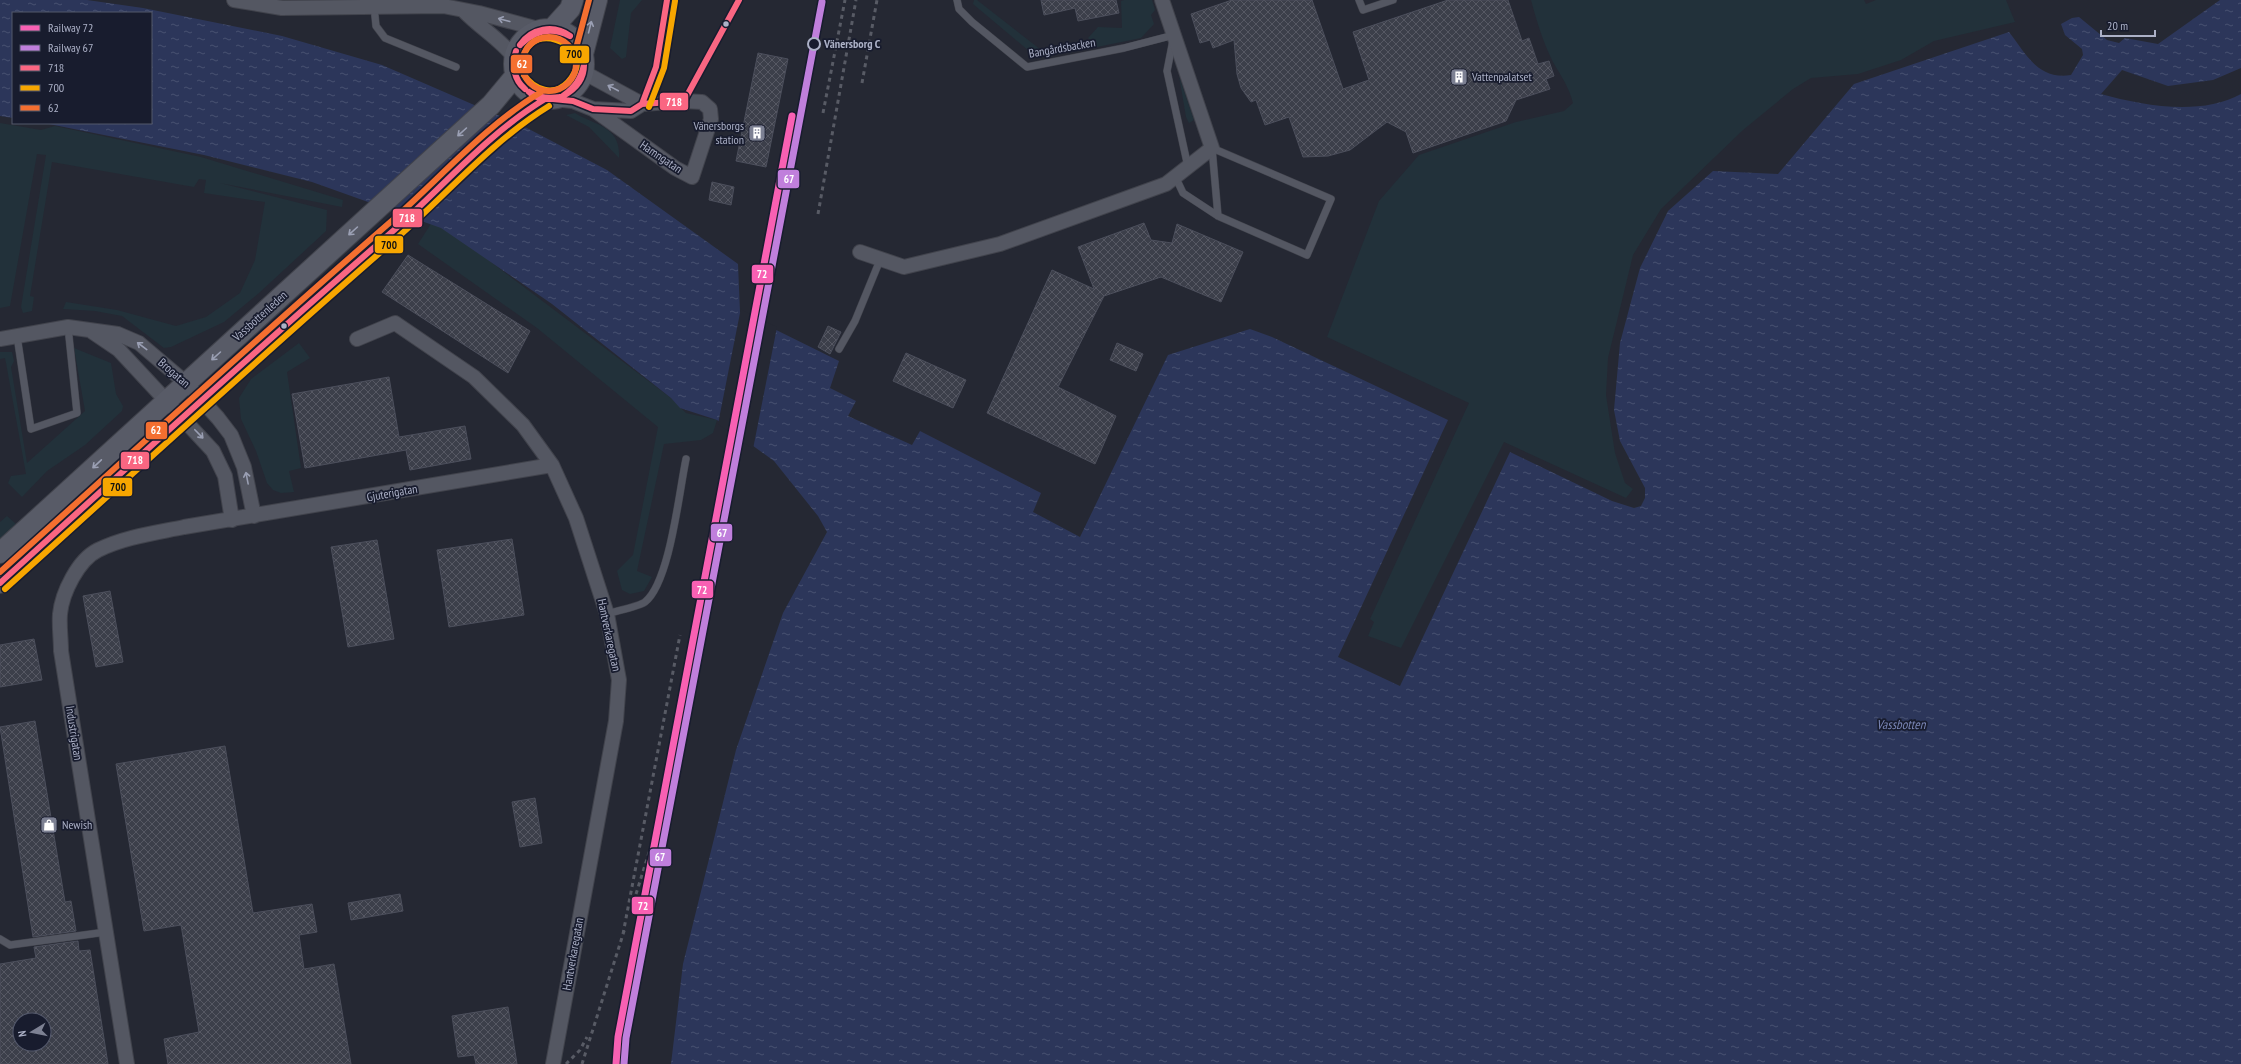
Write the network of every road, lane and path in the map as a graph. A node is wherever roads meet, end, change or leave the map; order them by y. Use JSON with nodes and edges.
{"nodes":[{"id":1,"x":234,"y":0,"type":"edge"},
{"id":2,"x":573,"y":0,"type":"edge"},
{"id":3,"x":597,"y":0,"type":"edge"},
{"id":4,"x":667,"y":0,"type":"edge"},
{"id":5,"x":739,"y":0,"type":"edge"},
{"id":6,"x":957,"y":0,"type":"edge"},
{"id":7,"x":1162,"y":0,"type":"edge"},
{"id":8,"x":1359,"y":0,"type":"edge"},
{"id":9,"x":1393,"y":0,"type":"edge"},
{"id":10,"x":283,"y":4,"type":"edge"},
{"id":11,"x":374,"y":6,"type":"junction"},
{"id":12,"x":463,"y":10,"type":"junction"},
{"id":13,"x":547,"y":29,"type":"junction"},
{"id":14,"x":1174,"y":35,"type":"junction"},
{"id":15,"x":583,"y":63,"type":"junction"},
{"id":16,"x":515,"y":66,"type":"junction"},
{"id":17,"x":456,"y":67,"type":"dead end"},
{"id":18,"x":549,"y":99,"type":"junction"},
{"id":19,"x":684,"y":101,"type":"junction"},
{"id":20,"x":642,"y":104,"type":"junction"},
{"id":21,"x":593,"y":109,"type":"junction"},
{"id":22,"x":1212,"y":148,"type":"junction"},
{"id":23,"x":1188,"y":167,"type":"junction"},
{"id":24,"x":1175,"y":176,"type":"junction"},
{"id":25,"x":1218,"y":216,"type":"junction"},
{"id":26,"x":860,"y":252,"type":"dead end"},
{"id":27,"x":880,"y":260,"type":"junction"},
{"id":28,"x":68,"y":327,"type":"junction"},
{"id":29,"x":90,"y":330,"type":"junction"},
{"id":30,"x":17,"y":336,"type":"junction"},
{"id":31,"x":0,"y":339,"type":"edge"},
{"id":32,"x":357,"y":339,"type":"dead end"},
{"id":33,"x":839,"y":349,"type":"dead end"},
{"id":34,"x":186,"y":383,"type":"junction"},
{"id":35,"x":201,"y":399,"type":"junction"},
{"id":36,"x":167,"y":400,"type":"junction"},
{"id":37,"x":182,"y":417,"type":"junction"},
{"id":38,"x":686,"y":459,"type":"dead end"},
{"id":39,"x":552,"y":466,"type":"junction"},
{"id":40,"x":254,"y":516,"type":"junction"},
{"id":41,"x":232,"y":520,"type":"junction"},
{"id":42,"x":0,"y":553,"type":"edge"},
{"id":43,"x":0,"y":583,"type":"edge"},
{"id":44,"x":606,"y":614,"type":"junction"},
{"id":45,"x":106,"y":932,"type":"junction"},
{"id":46,"x":1,"y":941,"type":"edge"},
{"id":47,"x":128,"y":1064,"type":"edge"},
{"id":48,"x":553,"y":1064,"type":"edge"}],
"edges":[{"from":1,"to":10,"type":"street"},
{"from":2,"to":13,"type":"main road"},
{"from":15,"to":3,"type":"main road","one_way":true},
{"from":4,"to":20,"type":"lane"},
{"from":5,"to":19,"type":"lane"},
{"from":6,"to":14,"type":"lane","name":"Bangårdsbacken"},
{"from":7,"to":14,"type":"street"},
{"from":8,"to":9,"type":"lane"},
{"from":10,"to":11,"type":"street"},
{"from":11,"to":12,"type":"street"},
{"from":11,"to":17,"type":"lane"},
{"from":13,"to":12,"type":"street","one_way":true},
{"from":12,"to":16,"type":"street"},
{"from":13,"to":15,"type":"main road"},
{"from":13,"to":16,"type":"main road"},
{"from":14,"to":22,"type":"street"},
{"from":14,"to":23,"type":"lane"},
{"from":15,"to":18,"type":"main road"},
{"from":20,"to":15,"type":"street","one_way":true},
{"from":16,"to":18,"type":"main road"},
{"from":16,"to":34,"type":"main road","name":"Vassbottenleden","one_way":true},
{"from":18,"to":21,"type":"street","name":"Hamngatan"},
{"from":18,"to":35,"type":"main road","name":"Vassbottenleden"},
{"from":19,"to":20,"type":"street","name":"Hamngatan"},
{"from":19,"to":21,"type":"street","name":"Hamngatan"},
{"from":20,"to":21,"type":"street","name":"Hamngatan"},
{"from":22,"to":23,"type":"street"},
{"from":22,"to":25,"type":"lane"},
{"from":22,"to":25,"type":"lane"},
{"from":23,"to":24,"type":"street"},
{"from":24,"to":25,"type":"lane"},
{"from":24,"to":27,"type":"street"},
{"from":26,"to":27,"type":"street"},
{"from":27,"to":33,"type":"lane"},
{"from":28,"to":29,"type":"street","name":"Brogatan"},
{"from":28,"to":30,"type":"street","name":"Brogatan"},
{"from":28,"to":30,"type":"lane"},
{"from":34,"to":29,"type":"street","name":"Brogatan","one_way":true},
{"from":29,"to":36,"type":"street","name":"Brogatan"},
{"from":30,"to":31,"type":"street","name":"Brogatan"},
{"from":32,"to":39,"type":"street","name":"Hantverkaregatan"},
{"from":34,"to":35,"type":"street","name":"Brogatan"},
{"from":34,"to":36,"type":"main road","name":"Vassbottenleden"},
{"from":35,"to":37,"type":"main road","name":"Vassbottenleden"},
{"from":40,"to":35,"type":"street","name":"Brogatan","one_way":true},
{"from":36,"to":37,"type":"street","name":"Brogatan"},
{"from":36,"to":42,"type":"main road","name":"Vassbottenleden","one_way":true},
{"from":37,"to":41,"type":"street","name":"Brogatan","one_way":true},
{"from":37,"to":43,"type":"main road","name":"Vassbottenleden"},
{"from":38,"to":44,"type":"lane"},
{"from":39,"to":40,"type":"street","name":"Gjuterigatan"},
{"from":39,"to":44,"type":"street","name":"Hantverkaregatan"},
{"from":40,"to":41,"type":"street","name":"Gjuterigatan"},
{"from":41,"to":45,"type":"street","name":"Industrigatan"},
{"from":44,"to":48,"type":"street","name":"Hantverkaregatan"},
{"from":45,"to":46,"type":"lane"},
{"from":45,"to":47,"type":"street","name":"Industrigatan"}]}
